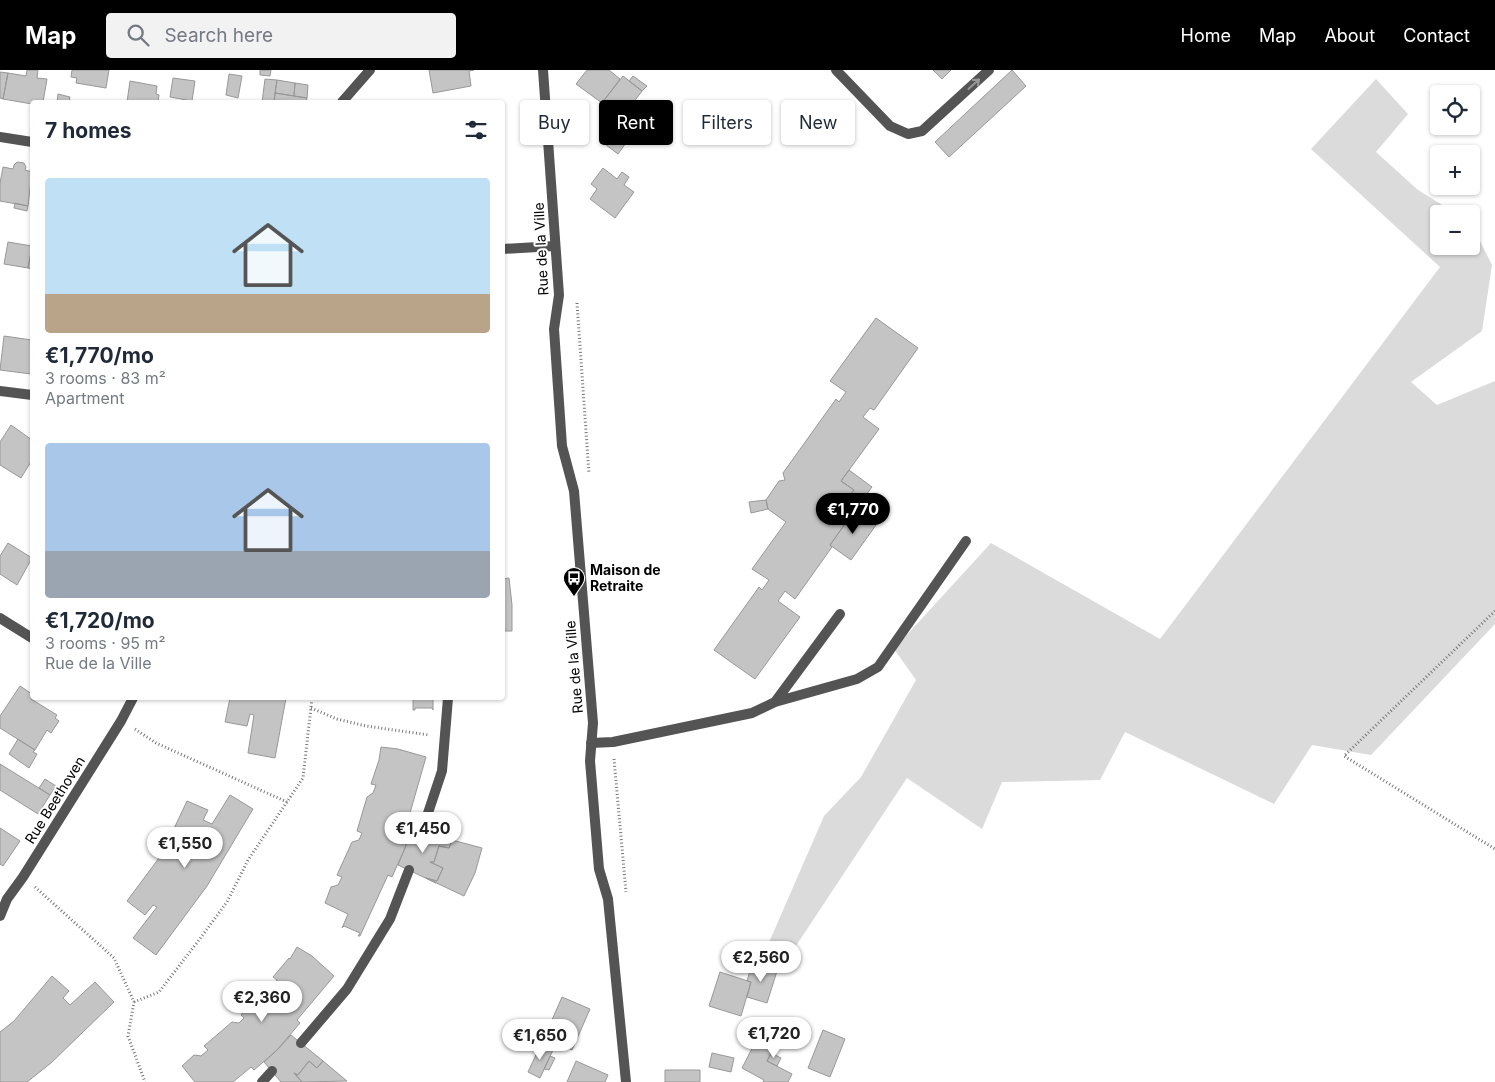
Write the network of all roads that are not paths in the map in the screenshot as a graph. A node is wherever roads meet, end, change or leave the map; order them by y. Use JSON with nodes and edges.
{"nodes":[{"id":1,"x":370,"y":70,"type":"edge"},
{"id":2,"x":543,"y":70,"type":"edge"},
{"id":3,"x":836,"y":70,"type":"edge"},
{"id":4,"x":989,"y":70,"type":"edge"},
{"id":5,"x":344,"y":100,"type":"edge"},
{"id":6,"x":0,"y":137,"type":"edge"},
{"id":7,"x":30,"y":142,"type":"edge"},
{"id":8,"x":555,"y":246,"type":"junction"},
{"id":9,"x":505,"y":249,"type":"edge"},
{"id":10,"x":0,"y":391,"type":"edge"},
{"id":11,"x":30,"y":395,"type":"edge"},
{"id":12,"x":966,"y":541,"type":"dead end"},
{"id":13,"x":840,"y":614,"type":"dead end"},
{"id":14,"x":0,"y":618,"type":"edge"},
{"id":15,"x":30,"y":637,"type":"edge"},
{"id":16,"x":130,"y":700,"type":"edge"},
{"id":17,"x":448,"y":700,"type":"edge"},
{"id":18,"x":774,"y":702,"type":"junction"},
{"id":19,"x":591,"y":743,"type":"junction"},
{"id":20,"x":422,"y":831,"type":"dead end"},
{"id":21,"x":408,"y":870,"type":"dead end"},
{"id":22,"x":4,"y":896,"type":"edge"},
{"id":23,"x":0,"y":916,"type":"edge"},
{"id":24,"x":301,"y":1043,"type":"dead end"},
{"id":25,"x":272,"y":1072,"type":"dead end"},
{"id":26,"x":262,"y":1082,"type":"edge"},
{"id":27,"x":626,"y":1082,"type":"edge"}],
"edges":[{"from":1,"to":5,"type":"street"},
{"from":2,"to":8,"type":"street","name":"Rue de la Ville"},
{"from":3,"to":4,"type":"street","one_way":true},
{"from":6,"to":7,"type":"street"},
{"from":8,"to":9,"type":"street"},
{"from":8,"to":19,"type":"street","name":"Rue de la Ville"},
{"from":10,"to":11,"type":"street"},
{"from":12,"to":18,"type":"street"},
{"from":13,"to":18,"type":"street"},
{"from":14,"to":15,"type":"street"},
{"from":16,"to":22,"type":"street","name":"Rue Beethoven"},
{"from":17,"to":20,"type":"street"},
{"from":18,"to":19,"type":"street"},
{"from":19,"to":27,"type":"street","name":"Rue de la Ville"},
{"from":21,"to":24,"type":"street"},
{"from":22,"to":23,"type":"street","name":"Rue Beethoven"},
{"from":25,"to":26,"type":"street"}]}
